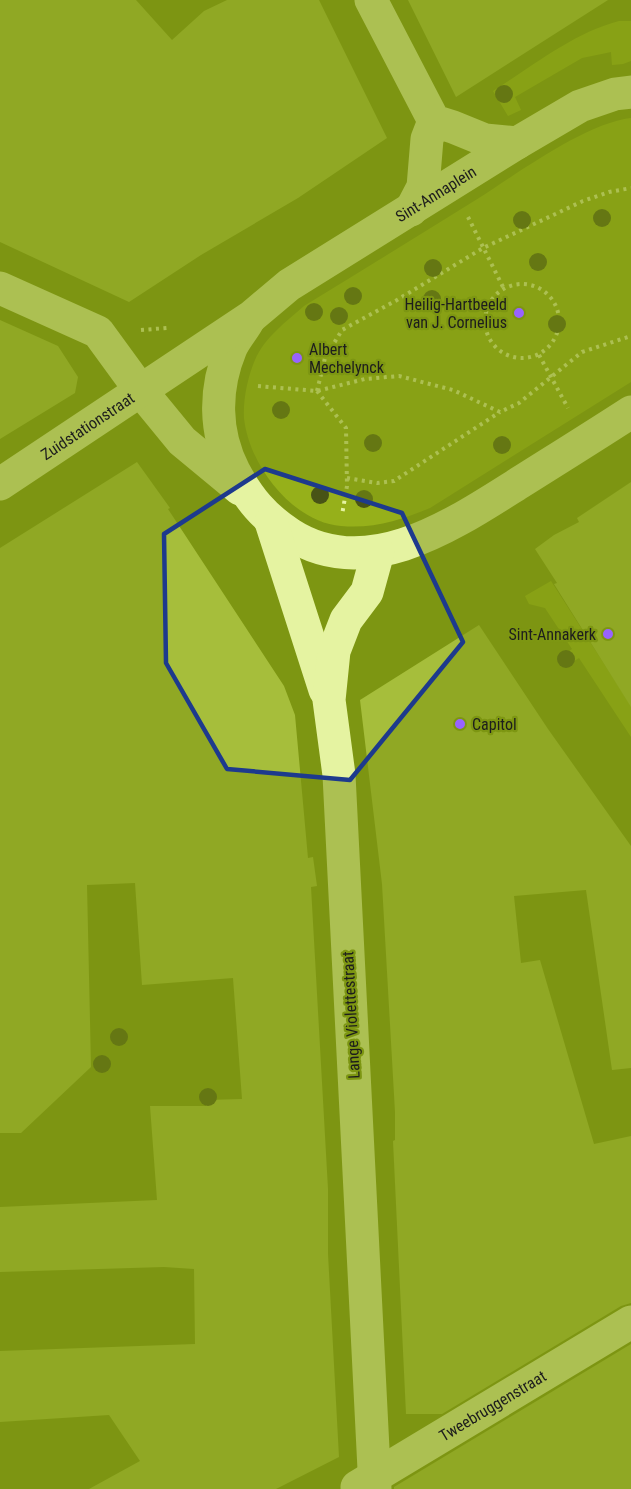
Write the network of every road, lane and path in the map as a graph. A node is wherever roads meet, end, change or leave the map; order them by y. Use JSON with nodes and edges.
{"nodes":[{"id":1,"x":370,"y":0,"type":"edge"},
{"id":2,"x":631,"y":92,"type":"edge"},
{"id":3,"x":434,"y":121,"type":"junction"},
{"id":4,"x":517,"y":143,"type":"junction"},
{"id":5,"x":451,"y":185,"type":"junction"},
{"id":6,"x":631,"y":188,"type":"edge"},
{"id":7,"x":411,"y":210,"type":"junction"},
{"id":8,"x":483,"y":248,"type":"junction"},
{"id":9,"x":0,"y":288,"type":"edge"},
{"id":10,"x":504,"y":289,"type":"junction"},
{"id":11,"x":251,"y":317,"type":"junction"},
{"id":12,"x":631,"y":336,"type":"edge"},
{"id":13,"x":538,"y":356,"type":"junction"},
{"id":14,"x":551,"y":377,"type":"junction"},
{"id":15,"x":222,"y":380,"type":"junction"},
{"id":16,"x":141,"y":391,"type":"junction"},
{"id":17,"x":317,"y":391,"type":"junction"},
{"id":18,"x":500,"y":412,"type":"junction"},
{"id":19,"x":631,"y":412,"type":"edge"},
{"id":20,"x":586,"y":441,"type":"junction"},
{"id":21,"x":347,"y":478,"type":"junction"},
{"id":22,"x":0,"y":484,"type":"edge"},
{"id":23,"x":246,"y":494,"type":"junction"},
{"id":24,"x":271,"y":522,"type":"junction"},
{"id":25,"x":378,"y":552,"type":"junction"},
{"id":26,"x":336,"y":553,"type":"junction"},
{"id":27,"x":329,"y":700,"type":"junction"},
{"id":28,"x":631,"y":1322,"type":"edge"},
{"id":29,"x":368,"y":1485,"type":"edge"}],
"edges":[{"from":1,"to":3,"type":"street"},
{"from":2,"to":4,"type":"street","name":"Sint-Annaplein"},
{"from":3,"to":4,"type":"street"},
{"from":3,"to":7,"type":"street"},
{"from":4,"to":5,"type":"street","name":"Sint-Annaplein"},
{"from":5,"to":7,"type":"street","name":"Sint-Annaplein"},
{"from":5,"to":8,"type":"path"},
{"from":6,"to":8,"type":"path"},
{"from":7,"to":11,"type":"street","name":"Sint-Annaplein"},
{"from":8,"to":10,"type":"path"},
{"from":8,"to":17,"type":"path"},
{"from":9,"to":16,"type":"street"},
{"from":10,"to":13,"type":"path"},
{"from":10,"to":13,"type":"path"},
{"from":11,"to":15,"type":"street","name":"Sint-Annaplein"},
{"from":11,"to":16,"type":"street","name":"Sint-Annaplein"},
{"from":12,"to":14,"type":"path"},
{"from":13,"to":14,"type":"path"},
{"from":14,"to":18,"type":"path"},
{"from":14,"to":20,"type":"path"},
{"from":15,"to":17,"type":"path"},
{"from":15,"to":23,"type":"street","name":"Sint-Annaplein"},
{"from":16,"to":22,"type":"street","name":"Zuidstationstraat"},
{"from":16,"to":23,"type":"street","name":"Zuidstationstraat"},
{"from":17,"to":18,"type":"path"},
{"from":17,"to":21,"type":"path"},
{"from":18,"to":21,"type":"path"},
{"from":19,"to":20,"type":"street","name":"Sint-Annaplein"},
{"from":20,"to":25,"type":"street","name":"Sint-Annaplein"},
{"from":21,"to":26,"type":"path"},
{"from":23,"to":24,"type":"street","name":"Sint-Annaplein"},
{"from":24,"to":26,"type":"street","name":"Sint-Annaplein"},
{"from":24,"to":27,"type":"street","name":"Sint-Annaplein"},
{"from":25,"to":26,"type":"street","name":"Sint-Annaplein"},
{"from":25,"to":27,"type":"street","name":"Lange Violettestraat"},
{"from":27,"to":29,"type":"street","name":"Lange Violettestraat"},
{"from":28,"to":29,"type":"street","name":"Tweebruggenstraat"}]}
